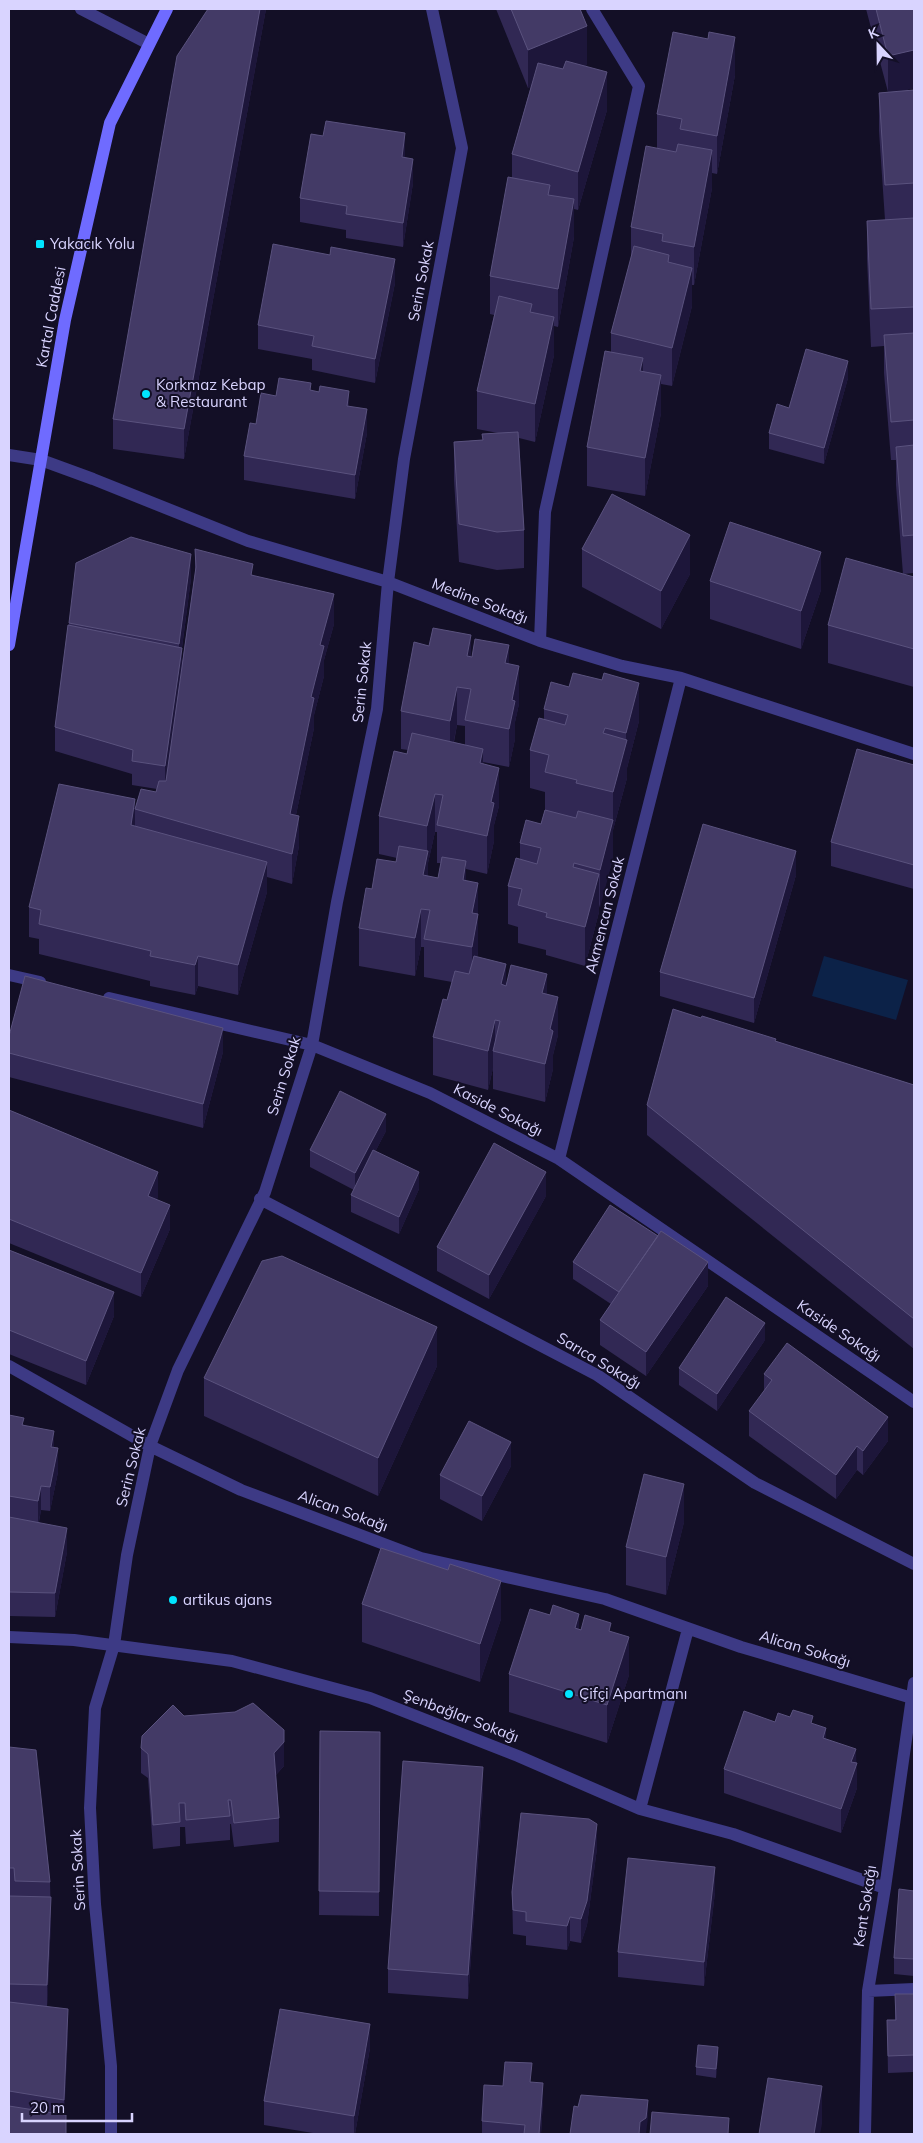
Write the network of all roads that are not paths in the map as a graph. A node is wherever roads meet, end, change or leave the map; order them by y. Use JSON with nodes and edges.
{"nodes":[{"id":1,"x":81,"y":9,"type":"edge"},
{"id":2,"x":167,"y":9,"type":"edge"},
{"id":3,"x":432,"y":9,"type":"edge"},
{"id":4,"x":592,"y":9,"type":"edge"},
{"id":5,"x":149,"y":44,"type":"junction"},
{"id":6,"x":9,"y":455,"type":"edge"},
{"id":7,"x":41,"y":460,"type":"junction"},
{"id":8,"x":388,"y":582,"type":"junction"},
{"id":9,"x":540,"y":641,"type":"junction"},
{"id":10,"x":9,"y":645,"type":"edge"},
{"id":11,"x":681,"y":678,"type":"junction"},
{"id":12,"x":914,"y":754,"type":"edge"},
{"id":13,"x":9,"y":975,"type":"edge"},
{"id":14,"x":56,"y":986,"type":"edge"},
{"id":15,"x":94,"y":995,"type":"edge"},
{"id":16,"x":312,"y":1045,"type":"junction"},
{"id":17,"x":559,"y":1159,"type":"junction"},
{"id":18,"x":260,"y":1199,"type":"junction"},
{"id":19,"x":9,"y":1366,"type":"edge"},
{"id":20,"x":914,"y":1402,"type":"edge"},
{"id":21,"x":150,"y":1446,"type":"junction"},
{"id":22,"x":914,"y":1564,"type":"edge"},
{"id":23,"x":688,"y":1629,"type":"junction"},
{"id":24,"x":9,"y":1636,"type":"edge"},
{"id":25,"x":114,"y":1645,"type":"junction"},
{"id":26,"x":914,"y":1683,"type":"edge"},
{"id":27,"x":912,"y":1698,"type":"junction"},
{"id":28,"x":640,"y":1809,"type":"junction"},
{"id":29,"x":885,"y":1888,"type":"junction"},
{"id":30,"x":914,"y":1989,"type":"edge"},
{"id":31,"x":868,"y":1991,"type":"junction"},
{"id":32,"x":111,"y":2134,"type":"edge"},
{"id":33,"x":865,"y":2134,"type":"edge"}],
"edges":[{"from":1,"to":5,"type":"street"},
{"from":2,"to":5,"type":"main road","name":"Kartal Caddesi"},
{"from":3,"to":8,"type":"street","name":"Serin Sokak"},
{"from":4,"to":9,"type":"street"},
{"from":5,"to":7,"type":"main road","name":"Kartal Caddesi"},
{"from":6,"to":7,"type":"street","name":"Medine Sokağı"},
{"from":7,"to":8,"type":"street","name":"Medine Sokağı"},
{"from":7,"to":10,"type":"main road","name":"Kartal Caddesi"},
{"from":8,"to":9,"type":"street","name":"Medine Sokağı"},
{"from":8,"to":16,"type":"street","name":"Serin Sokak"},
{"from":9,"to":11,"type":"street","name":"Medine Sokağı"},
{"from":11,"to":12,"type":"street","name":"Medine Sokağı"},
{"from":11,"to":17,"type":"street","name":"Akmencan Sokak"},
{"from":13,"to":14,"type":"street"},
{"from":15,"to":16,"type":"street","name":"Kaside Sokağı"},
{"from":16,"to":17,"type":"street","name":"Kaside Sokağı"},
{"from":16,"to":18,"type":"street","name":"Serin Sokak"},
{"from":17,"to":20,"type":"street","name":"Kaside Sokağı"},
{"from":18,"to":21,"type":"street","name":"Serin Sokak"},
{"from":18,"to":22,"type":"street","name":"Sarıca Sokağı"},
{"from":19,"to":21,"type":"street","name":"Alican Sokağı"},
{"from":21,"to":23,"type":"street","name":"Alican Sokağı"},
{"from":21,"to":25,"type":"street","name":"Serin Sokak"},
{"from":23,"to":27,"type":"street","name":"Alican Sokağı"},
{"from":23,"to":28,"type":"street"},
{"from":24,"to":25,"type":"street","name":"Şenbağlar Sokağı"},
{"from":25,"to":28,"type":"street","name":"Şenbağlar Sokağı"},
{"from":25,"to":32,"type":"street","name":"Serin Sokak"},
{"from":26,"to":27,"type":"street","name":"Kent Sokağı"},
{"from":27,"to":29,"type":"street","name":"Kent Sokağı"},
{"from":28,"to":29,"type":"street","name":"Şenbağlar Sokağı"},
{"from":29,"to":31,"type":"street","name":"Kent Sokağı"},
{"from":30,"to":31,"type":"street"},
{"from":31,"to":33,"type":"street","name":"Kent Sokağı"}]}
